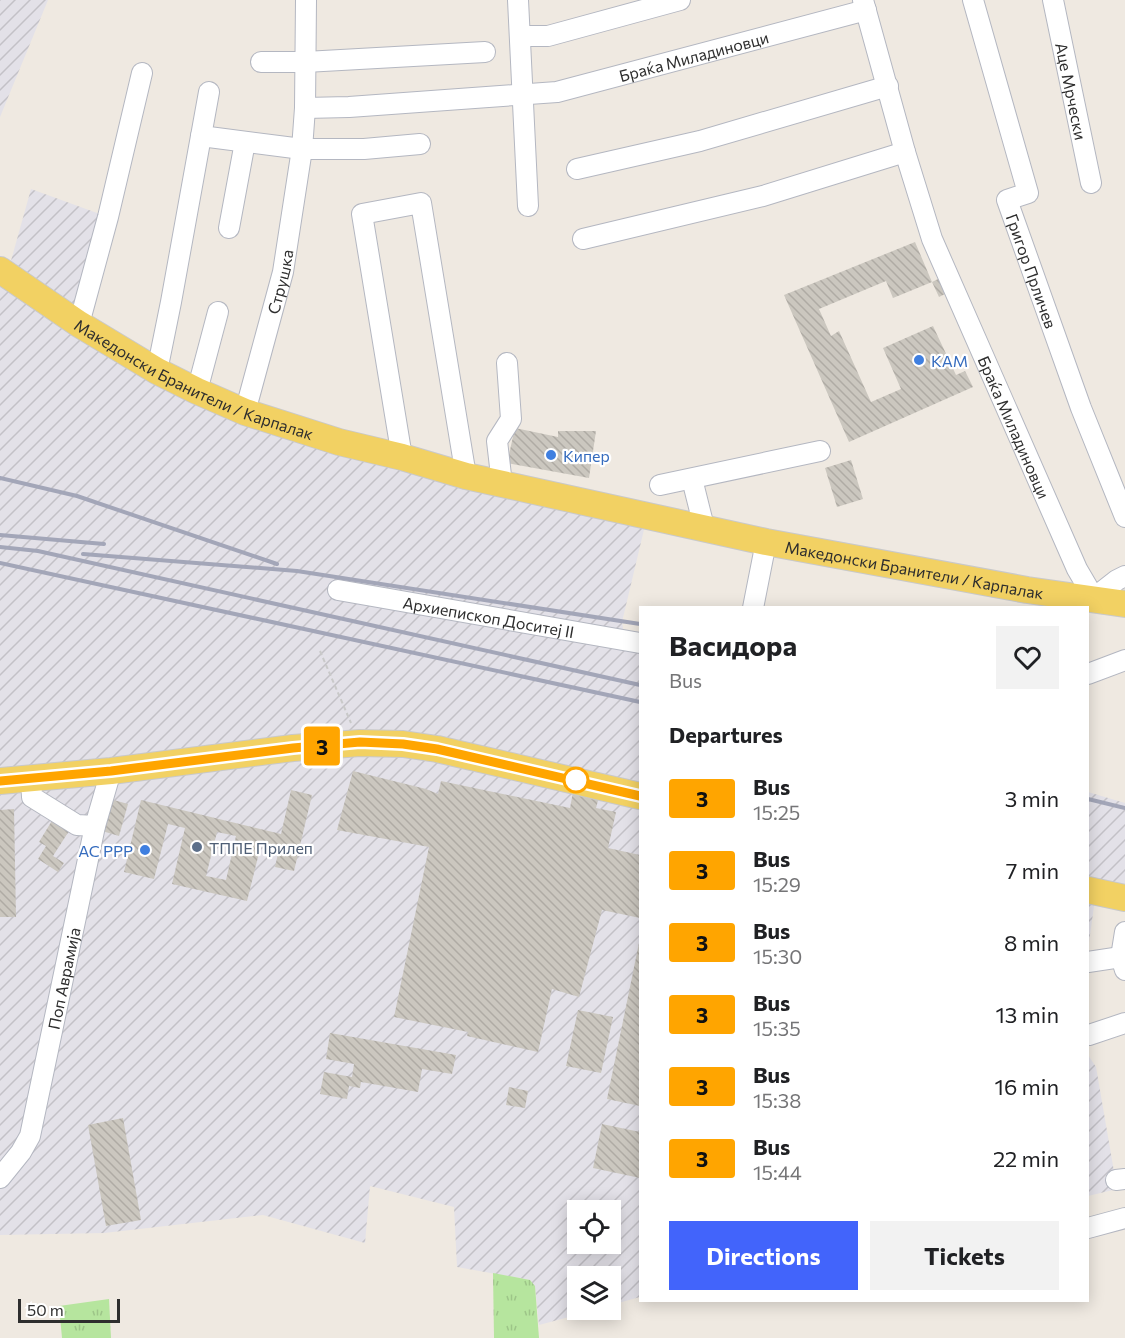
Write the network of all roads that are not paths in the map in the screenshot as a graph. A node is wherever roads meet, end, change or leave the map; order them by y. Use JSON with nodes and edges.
{"nodes":[{"id":1,"x":306,"y":0,"type":"edge"},
{"id":2,"x":518,"y":0,"type":"edge"},
{"id":3,"x":680,"y":0,"type":"edge"},
{"id":4,"x":973,"y":0,"type":"edge"},
{"id":5,"x":1053,"y":0,"type":"edge"},
{"id":6,"x":864,"y":5,"type":"edge"},
{"id":7,"x":520,"y":36,"type":"junction"},
{"id":8,"x":485,"y":52,"type":"dead end"},
{"id":9,"x":261,"y":62,"type":"dead end"},
{"id":10,"x":305,"y":62,"type":"junction"},
{"id":11,"x":142,"y":73,"type":"dead end"},
{"id":12,"x":888,"y":86,"type":"junction"},
{"id":13,"x":208,"y":92,"type":"dead end"},
{"id":14,"x":522,"y":94,"type":"junction"},
{"id":15,"x":305,"y":108,"type":"junction"},
{"id":16,"x":201,"y":136,"type":"junction"},
{"id":17,"x":245,"y":142,"type":"junction"},
{"id":18,"x":420,"y":144,"type":"dead end"},
{"id":19,"x":302,"y":149,"type":"junction"},
{"id":20,"x":905,"y":152,"type":"junction"},
{"id":21,"x":577,"y":169,"type":"dead end"},
{"id":22,"x":1091,"y":183,"type":"dead end"},
{"id":23,"x":528,"y":206,"type":"dead end"},
{"id":24,"x":229,"y":228,"type":"dead end"},
{"id":25,"x":583,"y":239,"type":"dead end"},
{"id":26,"x":0,"y":270,"type":"edge"},
{"id":27,"x":218,"y":312,"type":"dead end"},
{"id":28,"x":79,"y":324,"type":"junction"},
{"id":29,"x":507,"y":363,"type":"dead end"},
{"id":30,"x":157,"y":371,"type":"junction"},
{"id":31,"x":197,"y":392,"type":"junction"},
{"id":32,"x":245,"y":412,"type":"junction"},
{"id":33,"x":820,"y":451,"type":"dead end"},
{"id":34,"x":402,"y":457,"type":"junction"},
{"id":35,"x":466,"y":476,"type":"junction"},
{"id":36,"x":692,"y":479,"type":"junction"},
{"id":37,"x":502,"y":484,"type":"junction"},
{"id":38,"x":660,"y":485,"type":"dead end"},
{"id":39,"x":1125,"y":517,"type":"edge"},
{"id":40,"x":704,"y":527,"type":"junction"},
{"id":41,"x":766,"y":542,"type":"junction"},
{"id":42,"x":1125,"y":576,"type":"edge"},
{"id":43,"x":338,"y":590,"type":"dead end"},
{"id":44,"x":1094,"y":598,"type":"junction"},
{"id":45,"x":753,"y":606,"type":"edge"},
{"id":46,"x":1124,"y":606,"type":"edge"},
{"id":47,"x":639,"y":642,"type":"edge"},
{"id":48,"x":1125,"y":660,"type":"edge"},
{"id":49,"x":1089,"y":674,"type":"edge"},
{"id":50,"x":111,"y":771,"type":"junction"},
{"id":51,"x":31,"y":778,"type":"junction"},
{"id":52,"x":0,"y":781,"type":"edge"},
{"id":53,"x":639,"y":796,"type":"edge"},
{"id":54,"x":95,"y":826,"type":"junction"},
{"id":55,"x":1089,"y":890,"type":"edge"},
{"id":56,"x":1125,"y":898,"type":"edge"},
{"id":57,"x":1125,"y":932,"type":"edge"},
{"id":58,"x":1089,"y":962,"type":"edge"},
{"id":59,"x":1123,"y":964,"type":"edge"},
{"id":60,"x":1125,"y":1023,"type":"edge"},
{"id":61,"x":1089,"y":1035,"type":"dead end"},
{"id":62,"x":0,"y":1178,"type":"edge"},
{"id":63,"x":1125,"y":1218,"type":"edge"},
{"id":64,"x":1089,"y":1228,"type":"edge"}],
"edges":[{"from":1,"to":10,"type":"street","name":"Струшка"},
{"from":2,"to":7,"type":"street"},
{"from":3,"to":7,"type":"street"},
{"from":4,"to":39,"type":"street","name":"Григор Прличев"},
{"from":5,"to":22,"type":"street","name":"Аце Мрчески"},
{"from":6,"to":12,"type":"street","name":"Браќа Миладиновци"},
{"from":6,"to":14,"type":"street","name":"Браќа Миладиновци"},
{"from":7,"to":14,"type":"street"},
{"from":8,"to":10,"type":"street"},
{"from":9,"to":10,"type":"street"},
{"from":10,"to":15,"type":"street","name":"Струшка"},
{"from":11,"to":28,"type":"street"},
{"from":12,"to":20,"type":"street","name":"Браќа Миладиновци"},
{"from":12,"to":21,"type":"street"},
{"from":13,"to":16,"type":"street"},
{"from":14,"to":15,"type":"street"},
{"from":14,"to":23,"type":"street"},
{"from":15,"to":19,"type":"street","name":"Струшка"},
{"from":16,"to":17,"type":"street"},
{"from":16,"to":30,"type":"street"},
{"from":17,"to":19,"type":"street"},
{"from":17,"to":24,"type":"street"},
{"from":18,"to":19,"type":"street"},
{"from":19,"to":32,"type":"street","name":"Струшка"},
{"from":20,"to":25,"type":"street"},
{"from":20,"to":44,"type":"street","name":"Браќа Миладиновци"},
{"from":26,"to":28,"type":"main road","name":"Македонски Бранители / Карпалак"},
{"from":27,"to":31,"type":"street"},
{"from":28,"to":30,"type":"main road","name":"Македонски Бранители / Карпалак"},
{"from":29,"to":37,"type":"street"},
{"from":30,"to":31,"type":"main road","name":"Македонски Бранители / Карпалак"},
{"from":31,"to":32,"type":"main road","name":"Македонски Бранители / Карпалак"},
{"from":32,"to":34,"type":"main road","name":"Македонски Бранители / Карпалак"},
{"from":33,"to":36,"type":"street"},
{"from":34,"to":35,"type":"main road","name":"Македонски Бранители / Карпалак"},
{"from":34,"to":35,"type":"street"},
{"from":35,"to":37,"type":"main road","name":"Македонски Бранители / Карпалак"},
{"from":36,"to":38,"type":"street"},
{"from":36,"to":40,"type":"street"},
{"from":37,"to":40,"type":"main road","name":"Македонски Бранители / Карпалак"},
{"from":40,"to":41,"type":"main road","name":"Македонски Бранители / Карпалак"},
{"from":41,"to":44,"type":"main road","name":"Македонски Бранители / Карпалак"},
{"from":41,"to":45,"type":"street"},
{"from":42,"to":44,"type":"street"},
{"from":43,"to":47,"type":"street","name":"Архиепископ Доситеј II"},
{"from":44,"to":46,"type":"main road","name":"Македонски Бранители / Карпалак"},
{"from":48,"to":49,"type":"street"},
{"from":50,"to":51,"type":"main road"},
{"from":50,"to":53,"type":"main road"},
{"from":50,"to":54,"type":"street","name":"Поп Аврамија"},
{"from":51,"to":52,"type":"main road"},
{"from":51,"to":54,"type":"street"},
{"from":54,"to":62,"type":"street","name":"Поп Аврамија"},
{"from":55,"to":56,"type":"main road"},
{"from":57,"to":59,"type":"street"},
{"from":58,"to":59,"type":"street"},
{"from":60,"to":61,"type":"street"},
{"from":63,"to":64,"type":"street"}]}
